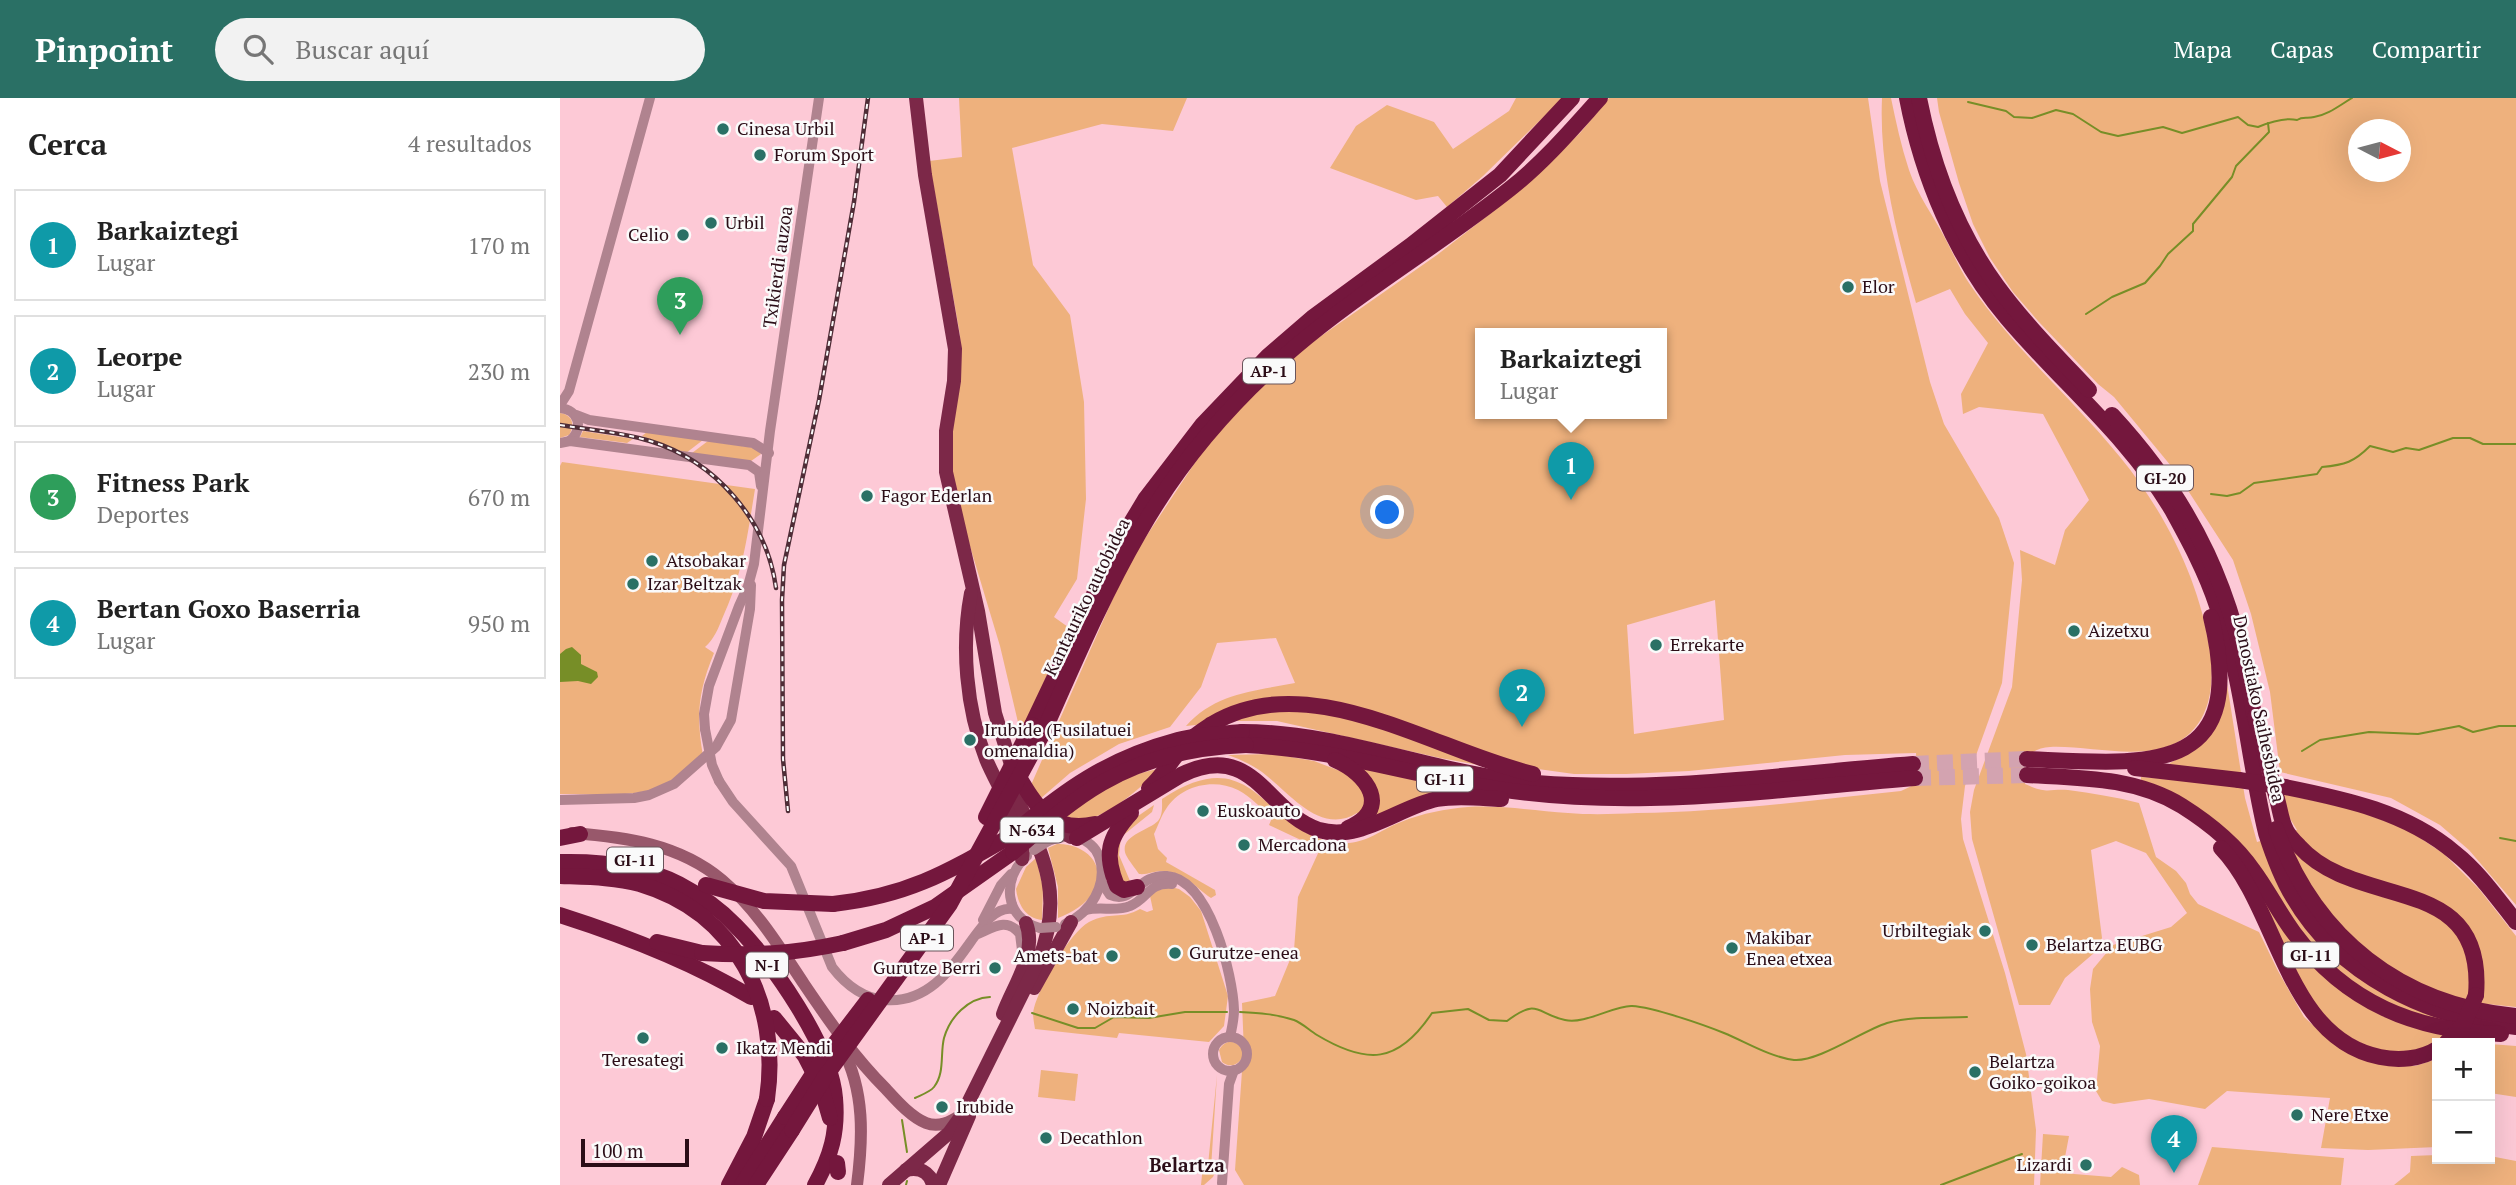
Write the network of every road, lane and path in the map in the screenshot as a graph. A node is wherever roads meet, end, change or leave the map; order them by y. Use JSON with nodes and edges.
{"nodes":[{"id":1,"x":649,"y":98,"type":"edge"},
{"id":2,"x":819,"y":98,"type":"edge"},
{"id":3,"x":916,"y":98,"type":"edge"},
{"id":4,"x":1572,"y":98,"type":"edge"},
{"id":5,"x":1600,"y":98,"type":"edge"},
{"id":6,"x":1907,"y":98,"type":"edge"},
{"id":7,"x":1919,"y":98,"type":"edge"},
{"id":8,"x":560,"y":406,"type":"edge"},
{"id":9,"x":576,"y":415,"type":"junction"},
{"id":10,"x":565,"y":442,"type":"edge"},
{"id":11,"x":769,"y":447,"type":"junction"},
{"id":12,"x":749,"y":465,"type":"junction"},
{"id":13,"x":2198,"y":560,"type":"junction"},
{"id":14,"x":750,"y":581,"type":"junction"},
{"id":15,"x":972,"y":588,"type":"junction"},
{"id":16,"x":739,"y":606,"type":"junction"},
{"id":17,"x":2255,"y":717,"type":"junction"},
{"id":18,"x":1037,"y":729,"type":"junction"},
{"id":19,"x":1244,"y":738,"type":"junction"},
{"id":20,"x":1313,"y":751,"type":"junction"},
{"id":21,"x":1009,"y":762,"type":"junction"},
{"id":22,"x":2077,"y":762,"type":"junction"},
{"id":23,"x":1580,"y":784,"type":"junction"},
{"id":24,"x":2158,"y":794,"type":"junction"},
{"id":25,"x":1646,"y":799,"type":"junction"},
{"id":26,"x":560,"y":800,"type":"edge"},
{"id":27,"x":1127,"y":811,"type":"junction"},
{"id":28,"x":1104,"y":822,"type":"junction"},
{"id":29,"x":1343,"y":831,"type":"junction"},
{"id":30,"x":560,"y":833,"type":"edge"},
{"id":31,"x":580,"y":834,"type":"junction"},
{"id":32,"x":1074,"y":837,"type":"junction"},
{"id":33,"x":560,"y":838,"type":"edge"},
{"id":34,"x":1019,"y":854,"type":"junction"},
{"id":35,"x":560,"y":855,"type":"edge"},
{"id":36,"x":1100,"y":858,"type":"junction"},
{"id":37,"x":560,"y":862,"type":"edge"},
{"id":38,"x":560,"y":876,"type":"edge"},
{"id":39,"x":1102,"y":883,"type":"junction"},
{"id":40,"x":1136,"y":887,"type":"junction"},
{"id":41,"x":1194,"y":893,"type":"junction"},
{"id":42,"x":1013,"y":909,"type":"junction"},
{"id":43,"x":1086,"y":910,"type":"junction"},
{"id":44,"x":560,"y":915,"type":"edge"},
{"id":45,"x":1071,"y":922,"type":"junction"},
{"id":46,"x":2516,"y":922,"type":"edge"},
{"id":47,"x":1033,"y":926,"type":"junction"},
{"id":48,"x":976,"y":935,"type":"junction"},
{"id":49,"x":624,"y":936,"type":"junction"},
{"id":50,"x":802,"y":982,"type":"junction"},
{"id":51,"x":1012,"y":991,"type":"junction"},
{"id":52,"x":751,"y":997,"type":"dead end"},
{"id":53,"x":2516,"y":1016,"type":"edge"},
{"id":54,"x":774,"y":1018,"type":"dead end"},
{"id":55,"x":2516,"y":1027,"type":"edge"},
{"id":56,"x":2516,"y":1034,"type":"edge"},
{"id":57,"x":1230,"y":1037,"type":"junction"},
{"id":58,"x":2451,"y":1038,"type":"edge"},
{"id":59,"x":2432,"y":1051,"type":"edge"},
{"id":60,"x":988,"y":1066,"type":"junction"},
{"id":61,"x":1230,"y":1070,"type":"junction"},
{"id":62,"x":976,"y":1087,"type":"junction"},
{"id":63,"x":967,"y":1111,"type":"junction"},
{"id":64,"x":788,"y":1123,"type":"junction"},
{"id":65,"x":831,"y":1123,"type":"dead end"},
{"id":66,"x":906,"y":1170,"type":"junction"},
{"id":67,"x":890,"y":1184,"type":"edge"},
{"id":68,"x":1222,"y":1184,"type":"edge"},
{"id":69,"x":729,"y":1185,"type":"edge"},
{"id":70,"x":742,"y":1185,"type":"edge"},
{"id":71,"x":756,"y":1185,"type":"edge"},
{"id":72,"x":815,"y":1185,"type":"edge"},
{"id":73,"x":858,"y":1185,"type":"edge"},
{"id":74,"x":933,"y":1185,"type":"edge"},
{"id":75,"x":939,"y":1185,"type":"edge"}],
"edges":[{"from":1,"to":8,"type":"street"},
{"from":2,"to":11,"type":"street","name":"Txikierdi auzoa"},
{"from":3,"to":15,"type":"highway","number":"N-634"},
{"from":4,"to":18,"type":"highway","name":"Kantauriko autobidea","number":"AP-1"},
{"from":5,"to":18,"type":"highway","name":"Kantauriko autobidea","number":"AP-1"},
{"from":6,"to":13,"type":"highway","name":"Donostiako Saihesbidea","number":"GI-20"},
{"from":7,"to":17,"type":"highway","name":"Donostiako Saihesbidea","number":"GI-20"},
{"from":8,"to":9,"type":"street"},
{"from":9,"to":10,"type":"street"},
{"from":9,"to":11,"type":"street"},
{"from":10,"to":12,"type":"street"},
{"from":11,"to":12,"type":"street"},
{"from":11,"to":14,"type":"street","name":"Txikierdi auzoa"},
{"from":12,"to":16,"type":"street"},
{"from":13,"to":22,"type":"highway"},
{"from":13,"to":55,"type":"highway","name":"Donostiako Saihesbidea","number":"GI-20"},
{"from":14,"to":16,"type":"street"},
{"from":14,"to":26,"type":"street"},
{"from":15,"to":21,"type":"highway"},
{"from":15,"to":34,"type":"highway"},
{"from":15,"to":60,"type":"highway","number":"N-634"},
{"from":16,"to":48,"type":"street","bridge":true},
{"from":17,"to":53,"type":"highway","name":"Donostiako Saihesbidea","number":"GI-20"},
{"from":17,"to":58,"type":"highway","bridge":true},
{"from":18,"to":64,"type":"highway","name":"Kantauriko autobidea","number":"AP-1","bridge":true},
{"from":19,"to":20,"type":"highway","number":"GI-11"},
{"from":19,"to":23,"type":"highway","number":"GI-11"},
{"from":19,"to":34,"type":"highway","number":"GI-11","bridge":true},
{"from":20,"to":25,"type":"highway","number":"GI-11"},
{"from":20,"to":29,"type":"highway"},
{"from":21,"to":28,"type":"highway"},
{"from":21,"to":32,"type":"highway"},
{"from":22,"to":24,"type":"highway","number":"GI-11"},
{"from":22,"to":46,"type":"highway","number":"GI-11","bridge":true},
{"from":23,"to":25,"type":"highway","number":"GI-11"},
{"from":23,"to":27,"type":"highway"},
{"from":24,"to":56,"type":"highway","number":"GI-11"},
{"from":24,"to":59,"type":"highway"},
{"from":25,"to":29,"type":"highway"},
{"from":27,"to":28,"type":"highway"},
{"from":27,"to":29,"type":"highway"},
{"from":27,"to":36,"type":"highway"},
{"from":27,"to":40,"type":"highway"},
{"from":28,"to":32,"type":"highway"},
{"from":30,"to":31,"type":"main road"},
{"from":31,"to":33,"type":"highway"},
{"from":31,"to":50,"type":"main road"},
{"from":32,"to":34,"type":"street","bridge":true},
{"from":32,"to":36,"type":"street"},
{"from":34,"to":35,"type":"highway","number":"GI-11","bridge":true},
{"from":34,"to":42,"type":"street"},
{"from":34,"to":48,"type":"street"},
{"from":34,"to":49,"type":"highway","number":"GI-11","bridge":true},
{"from":36,"to":39,"type":"street"},
{"from":37,"to":72,"type":"highway","number":"N-I"},
{"from":38,"to":69,"type":"highway","number":"N-I","bridge":true},
{"from":39,"to":40,"type":"street"},
{"from":39,"to":43,"type":"street"},
{"from":40,"to":41,"type":"street"},
{"from":41,"to":43,"type":"street"},
{"from":41,"to":57,"type":"street"},
{"from":42,"to":47,"type":"street"},
{"from":42,"to":48,"type":"street"},
{"from":43,"to":45,"type":"street"},
{"from":44,"to":49,"type":"highway","number":"GI-11"},
{"from":45,"to":47,"type":"street","bridge":true},
{"from":45,"to":63,"type":"highway","number":"N-634"},
{"from":47,"to":51,"type":"highway","number":"N-634"},
{"from":48,"to":51,"type":"street"},
{"from":49,"to":52,"type":"highway"},
{"from":50,"to":63,"type":"main road"},
{"from":50,"to":73,"type":"main road"},
{"from":51,"to":62,"type":"highway","number":"N-634"},
{"from":54,"to":65,"type":"highway"},
{"from":57,"to":61,"type":"street"},
{"from":57,"to":61,"type":"street"},
{"from":60,"to":62,"type":"highway","number":"N-634"},
{"from":60,"to":63,"type":"highway","number":"N-634"},
{"from":61,"to":68,"type":"street"},
{"from":62,"to":63,"type":"highway","number":"N-634"},
{"from":63,"to":66,"type":"highway","number":"N-634"},
{"from":63,"to":75,"type":"highway","number":"N-634"},
{"from":64,"to":70,"type":"highway","name":"Kantauriko autobidea","number":"AP-1"},
{"from":64,"to":71,"type":"highway","name":"Kantauriko autobidea","number":"AP-1"},
{"from":66,"to":67,"type":"highway","number":"N-634"},
{"from":66,"to":74,"type":"highway"}]}
